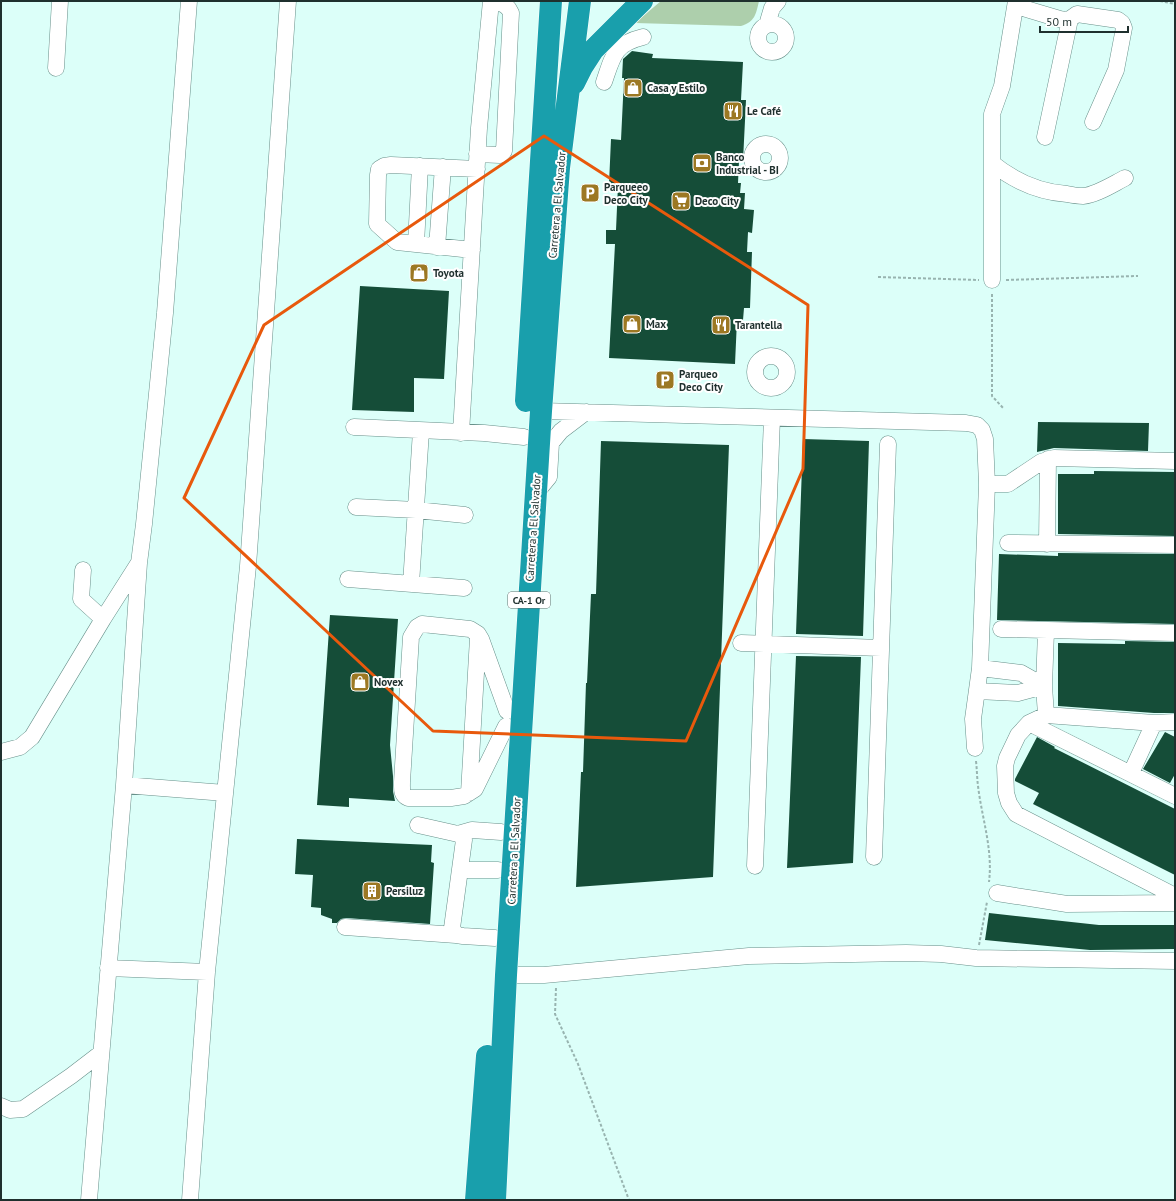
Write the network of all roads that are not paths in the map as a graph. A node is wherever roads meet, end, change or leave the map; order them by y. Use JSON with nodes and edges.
{"nodes":[{"id":1,"x":60,"y":1,"type":"edge"},
{"id":2,"x":189,"y":1,"type":"edge"},
{"id":3,"x":288,"y":1,"type":"edge"},
{"id":4,"x":551,"y":1,"type":"edge"},
{"id":5,"x":580,"y":1,"type":"edge"},
{"id":6,"x":642,"y":1,"type":"edge"},
{"id":7,"x":778,"y":1,"type":"edge"},
{"id":8,"x":781,"y":1,"type":"edge"},
{"id":9,"x":491,"y":2,"type":"edge"},
{"id":10,"x":1016,"y":4,"type":"edge"},
{"id":11,"x":1070,"y":19,"type":"junction"},
{"id":12,"x":643,"y":37,"type":"dead end"},
{"id":13,"x":56,"y":68,"type":"dead end"},
{"id":14,"x":604,"y":82,"type":"dead end"},
{"id":15,"x":569,"y":95,"type":"junction"},
{"id":16,"x":1093,"y":122,"type":"dead end"},
{"id":17,"x":1045,"y":138,"type":"dead end"},
{"id":18,"x":477,"y":161,"type":"junction"},
{"id":19,"x":992,"y":163,"type":"junction"},
{"id":20,"x":420,"y":166,"type":"junction"},
{"id":21,"x":443,"y":167,"type":"junction"},
{"id":22,"x":1125,"y":178,"type":"dead end"},
{"id":23,"x":416,"y":244,"type":"junction"},
{"id":24,"x":437,"y":247,"type":"junction"},
{"id":25,"x":472,"y":250,"type":"junction"},
{"id":26,"x":992,"y":280,"type":"road end"},
{"id":27,"x":541,"y":410,"type":"junction"},
{"id":28,"x":586,"y":412,"type":"junction"},
{"id":29,"x":772,"y":418,"type":"junction"},
{"id":30,"x":354,"y":427,"type":"dead end"},
{"id":31,"x":421,"y":431,"type":"junction"},
{"id":32,"x":461,"y":432,"type":"junction"},
{"id":33,"x":524,"y":437,"type":"junction"},
{"id":34,"x":888,"y":444,"type":"dead end"},
{"id":35,"x":1048,"y":459,"type":"junction"},
{"id":36,"x":1175,"y":462,"type":"edge"},
{"id":37,"x":987,"y":484,"type":"junction"},
{"id":38,"x":535,"y":494,"type":"junction"},
{"id":39,"x":356,"y":507,"type":"dead end"},
{"id":40,"x":416,"y":510,"type":"junction"},
{"id":41,"x":465,"y":515,"type":"dead end"},
{"id":42,"x":1008,"y":543,"type":"dead end"},
{"id":43,"x":1046,"y":544,"type":"junction"},
{"id":44,"x":1175,"y":545,"type":"edge"},
{"id":45,"x":139,"y":563,"type":"junction"},
{"id":46,"x":83,"y":570,"type":"dead end"},
{"id":47,"x":348,"y":579,"type":"dead end"},
{"id":48,"x":411,"y":584,"type":"junction"},
{"id":49,"x":464,"y":588,"type":"dead end"},
{"id":50,"x":103,"y":619,"type":"junction"},
{"id":51,"x":1001,"y":629,"type":"dead end"},
{"id":52,"x":1046,"y":631,"type":"junction"},
{"id":53,"x":1175,"y":633,"type":"edge"},
{"id":54,"x":478,"y":634,"type":"junction"},
{"id":55,"x":741,"y":643,"type":"dead end"},
{"id":56,"x":763,"y":644,"type":"junction"},
{"id":57,"x":881,"y":648,"type":"junction"},
{"id":58,"x":980,"y":668,"type":"junction"},
{"id":59,"x":1044,"y":686,"type":"junction"},
{"id":60,"x":977,"y":691,"type":"junction"},
{"id":61,"x":1046,"y":715,"type":"junction"},
{"id":62,"x":507,"y":719,"type":"junction"},
{"id":63,"x":1175,"y":722,"type":"edge"},
{"id":64,"x":1029,"y":723,"type":"junction"},
{"id":65,"x":1154,"y":723,"type":"junction"},
{"id":66,"x":975,"y":748,"type":"road end"},
{"id":67,"x":1,"y":752,"type":"edge"},
{"id":68,"x":1131,"y":773,"type":"junction"},
{"id":69,"x":124,"y":785,"type":"junction"},
{"id":70,"x":469,"y":792,"type":"junction"},
{"id":71,"x":225,"y":793,"type":"junction"},
{"id":72,"x":1175,"y":796,"type":"edge"},
{"id":73,"x":418,"y":825,"type":"dead end"},
{"id":74,"x":500,"y":832,"type":"junction"},
{"id":75,"x":458,"y":834,"type":"junction"},
{"id":76,"x":874,"y":857,"type":"dead end"},
{"id":77,"x":755,"y":866,"type":"dead end"},
{"id":78,"x":460,"y":870,"type":"junction"},
{"id":79,"x":498,"y":870,"type":"junction"},
{"id":80,"x":991,"y":893,"type":"road end"},
{"id":81,"x":1175,"y":896,"type":"edge"},
{"id":82,"x":1175,"y":903,"type":"edge"},
{"id":83,"x":345,"y":927,"type":"dead end"},
{"id":84,"x":456,"y":935,"type":"junction"},
{"id":85,"x":495,"y":938,"type":"junction"},
{"id":86,"x":1175,"y":961,"type":"edge"},
{"id":87,"x":108,"y":968,"type":"junction"},
{"id":88,"x":207,"y":972,"type":"junction"},
{"id":89,"x":506,"y":975,"type":"junction"},
{"id":90,"x":101,"y":1054,"type":"junction"},
{"id":91,"x":1,"y":1106,"type":"edge"},
{"id":92,"x":88,"y":1200,"type":"edge"},
{"id":93,"x":190,"y":1200,"type":"edge"},
{"id":94,"x":477,"y":1200,"type":"edge"},
{"id":95,"x":496,"y":1200,"type":"edge"}],
"edges":[{"from":1,"to":13,"type":"street"},
{"from":2,"to":45,"type":"street"},
{"from":3,"to":71,"type":"street"},
{"from":4,"to":33,"type":"highway","name":"Carretera a El Salvador","number":"CA-1 Or"},
{"from":5,"to":15,"type":"highway","name":"Carretera a El Salvador","number":"CA-1 Or"},
{"from":6,"to":15,"type":"highway"},
{"from":7,"to":8,"type":"street"},
{"from":9,"to":18,"type":"street"},
{"from":9,"to":18,"type":"street"},
{"from":10,"to":11,"type":"street"},
{"from":10,"to":19,"type":"street"},
{"from":11,"to":16,"type":"street"},
{"from":11,"to":17,"type":"street"},
{"from":12,"to":14,"type":"street"},
{"from":15,"to":27,"type":"highway","name":"Carretera a El Salvador","number":"CA-1 Or"},
{"from":18,"to":21,"type":"street"},
{"from":18,"to":25,"type":"street"},
{"from":19,"to":22,"type":"street"},
{"from":19,"to":26,"type":"street"},
{"from":20,"to":21,"type":"street"},
{"from":20,"to":23,"type":"street"},
{"from":20,"to":23,"type":"street"},
{"from":21,"to":24,"type":"street"},
{"from":23,"to":24,"type":"street"},
{"from":24,"to":25,"type":"street"},
{"from":25,"to":32,"type":"street"},
{"from":27,"to":28,"type":"street"},
{"from":27,"to":38,"type":"highway","name":"Carretera a El Salvador","number":"CA-1 Or"},
{"from":28,"to":29,"type":"street"},
{"from":28,"to":38,"type":"street"},
{"from":29,"to":37,"type":"street"},
{"from":29,"to":56,"type":"street"},
{"from":30,"to":31,"type":"street"},
{"from":31,"to":32,"type":"street"},
{"from":31,"to":40,"type":"street"},
{"from":32,"to":33,"type":"street"},
{"from":33,"to":62,"type":"highway","name":"Carretera a El Salvador","number":"CA-1 Or"},
{"from":34,"to":57,"type":"street"},
{"from":35,"to":36,"type":"street"},
{"from":35,"to":37,"type":"street"},
{"from":35,"to":43,"type":"street"},
{"from":37,"to":58,"type":"street"},
{"from":38,"to":89,"type":"highway","name":"Carretera a El Salvador","number":"CA-1 Or"},
{"from":39,"to":40,"type":"street"},
{"from":40,"to":41,"type":"street"},
{"from":40,"to":48,"type":"street"},
{"from":42,"to":43,"type":"street"},
{"from":43,"to":44,"type":"street"},
{"from":45,"to":50,"type":"street"},
{"from":45,"to":69,"type":"street"},
{"from":46,"to":50,"type":"street"},
{"from":47,"to":48,"type":"street"},
{"from":48,"to":49,"type":"street"},
{"from":50,"to":67,"type":"street"},
{"from":51,"to":52,"type":"street"},
{"from":52,"to":53,"type":"street"},
{"from":52,"to":59,"type":"street"},
{"from":54,"to":62,"type":"street"},
{"from":54,"to":70,"type":"street"},
{"from":54,"to":70,"type":"street"},
{"from":55,"to":56,"type":"street"},
{"from":56,"to":57,"type":"street"},
{"from":56,"to":77,"type":"street"},
{"from":57,"to":76,"type":"street"},
{"from":58,"to":59,"type":"street"},
{"from":58,"to":60,"type":"street"},
{"from":59,"to":60,"type":"street"},
{"from":59,"to":61,"type":"street"},
{"from":60,"to":66,"type":"street"},
{"from":61,"to":64,"type":"street"},
{"from":61,"to":65,"type":"street"},
{"from":62,"to":70,"type":"street"},
{"from":62,"to":74,"type":"highway","name":"Carretera a El Salvador","number":"CA-1 Or"},
{"from":63,"to":65,"type":"street"},
{"from":64,"to":68,"type":"street"},
{"from":64,"to":81,"type":"street"},
{"from":65,"to":68,"type":"street"},
{"from":68,"to":72,"type":"street"},
{"from":69,"to":71,"type":"street"},
{"from":69,"to":87,"type":"street"},
{"from":71,"to":88,"type":"street"},
{"from":73,"to":75,"type":"street"},
{"from":74,"to":75,"type":"street"},
{"from":74,"to":79,"type":"highway","name":"Carretera a El Salvador","number":"CA-1 Or"},
{"from":75,"to":78,"type":"street"},
{"from":78,"to":79,"type":"street"},
{"from":78,"to":84,"type":"street"},
{"from":79,"to":85,"type":"highway","name":"Carretera a El Salvador","number":"CA-1 Or"},
{"from":80,"to":82,"type":"street"},
{"from":83,"to":84,"type":"street"},
{"from":84,"to":85,"type":"street"},
{"from":85,"to":94,"type":"highway","name":"Carretera a El Salvador","number":"CA-1 Or"},
{"from":86,"to":89,"type":"street"},
{"from":87,"to":88,"type":"street"},
{"from":87,"to":90,"type":"street"},
{"from":88,"to":93,"type":"street"},
{"from":89,"to":95,"type":"highway","name":"Carretera a El Salvador","number":"CA-1 Or"},
{"from":90,"to":91,"type":"street"},
{"from":90,"to":92,"type":"street"}]}
